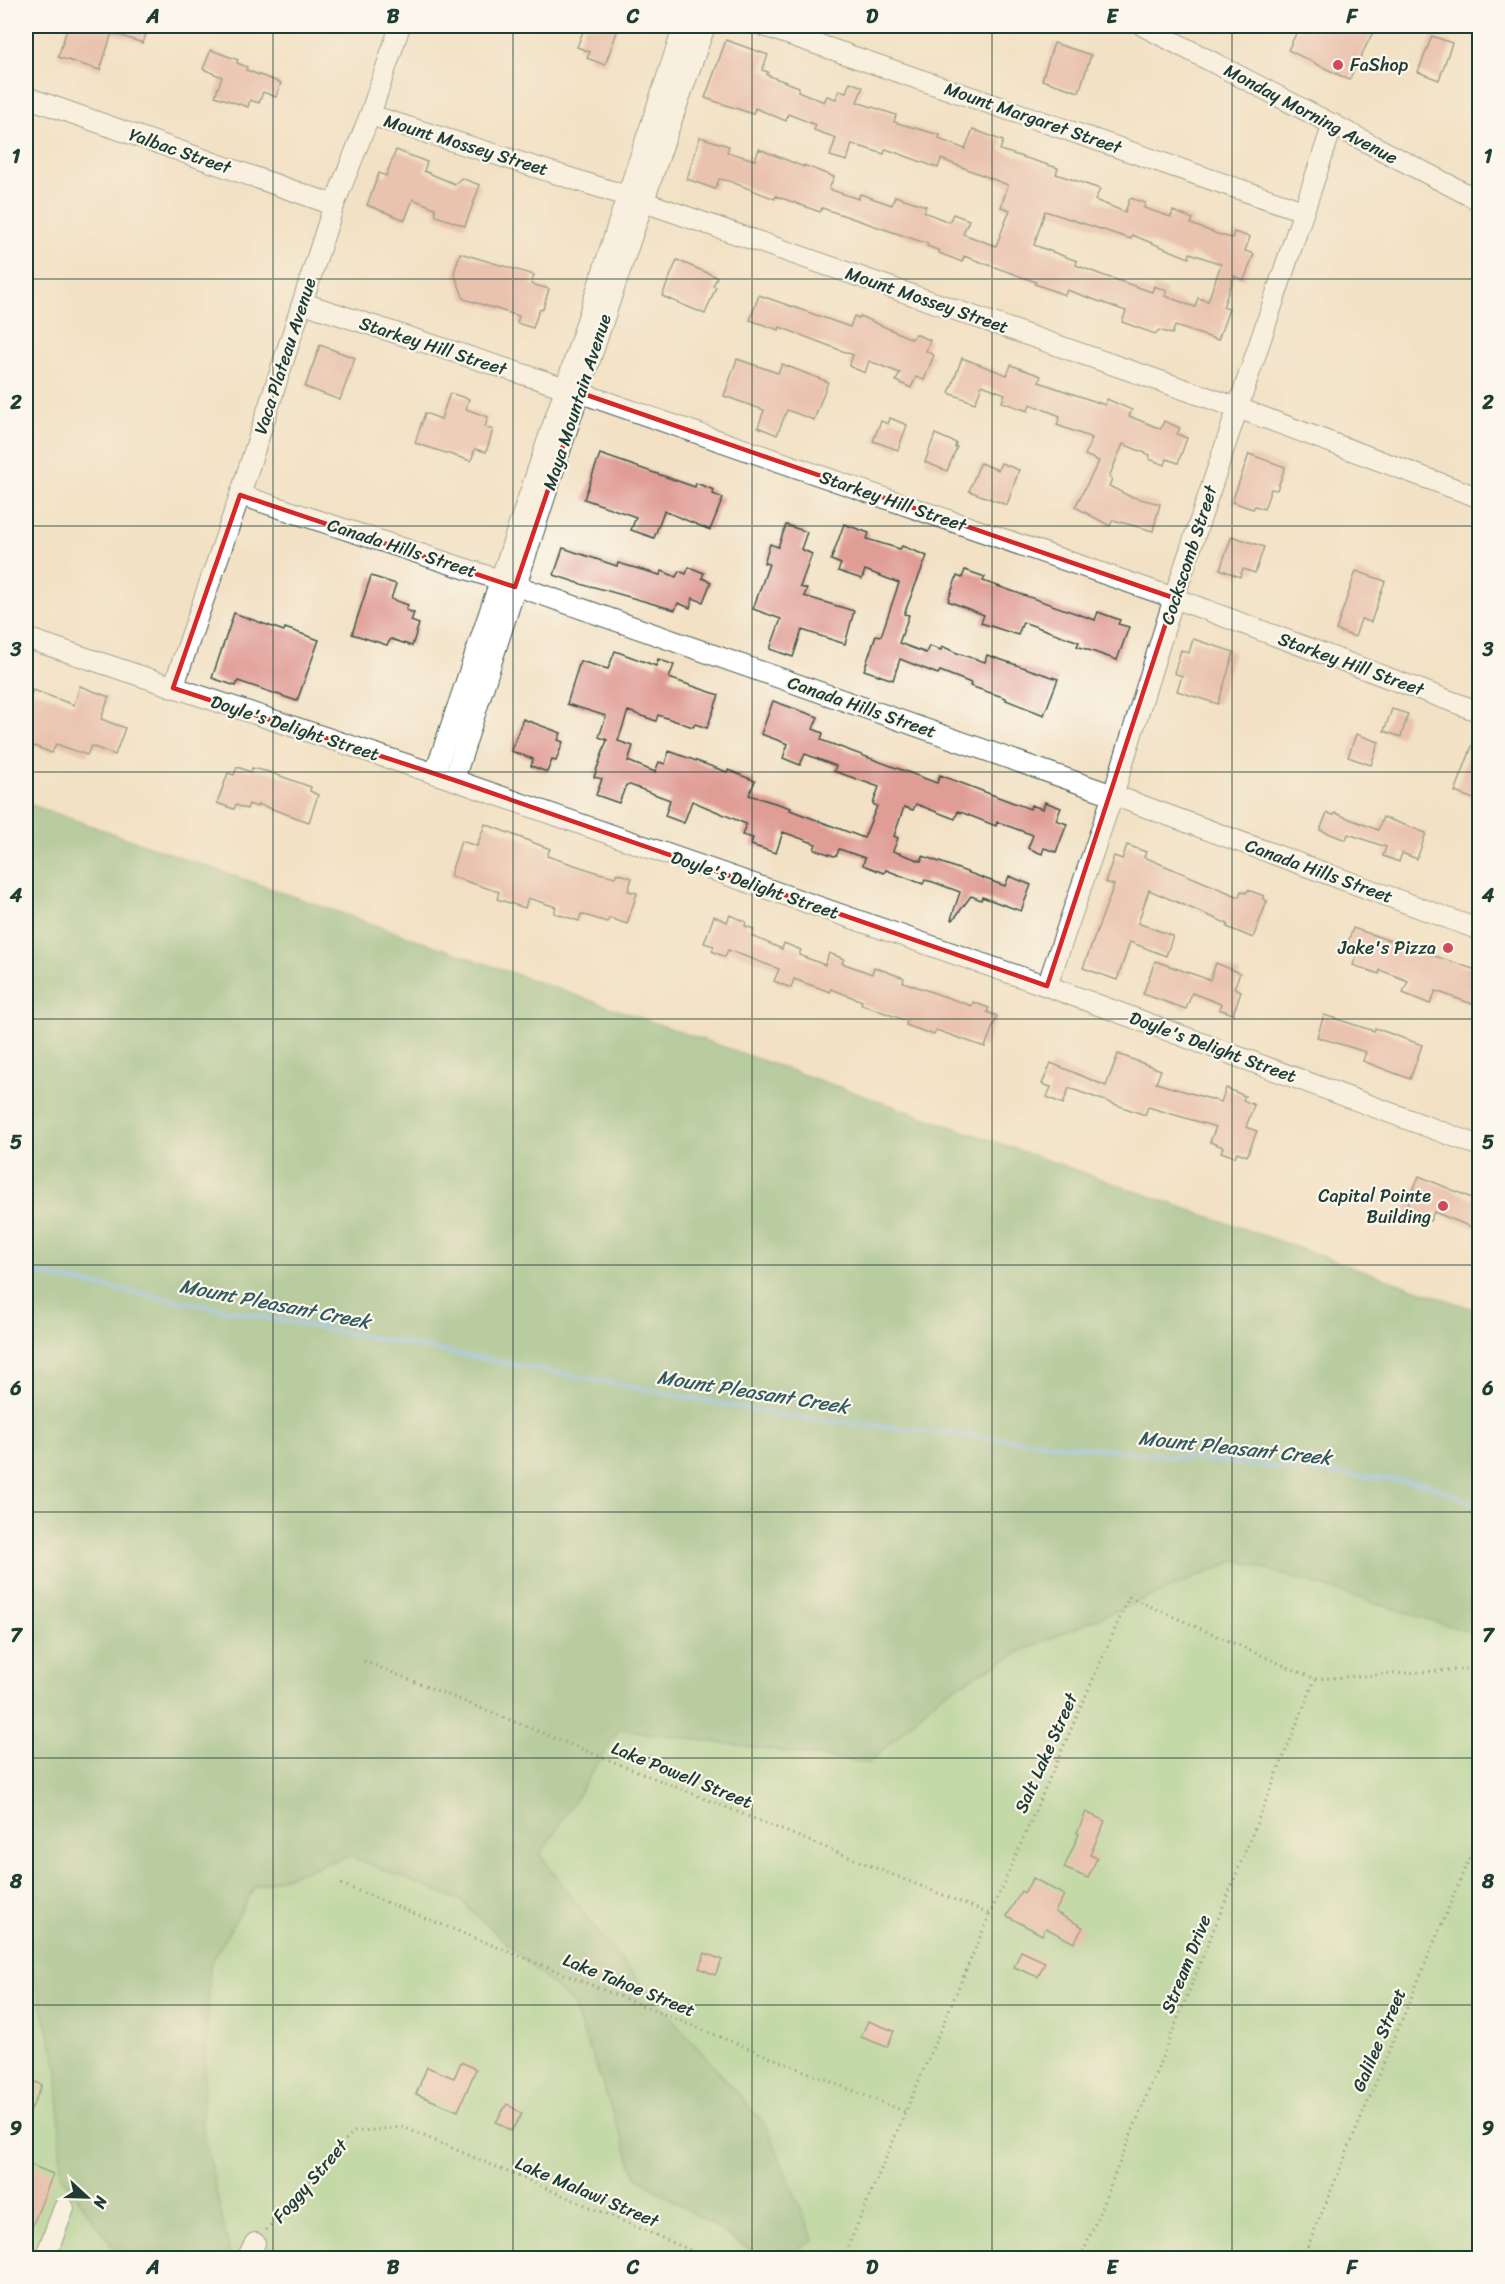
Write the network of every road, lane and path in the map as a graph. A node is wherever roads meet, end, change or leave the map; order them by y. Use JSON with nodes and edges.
{"nodes":[{"id":1,"x":400,"y":26,"type":"edge"},
{"id":2,"x":684,"y":26,"type":"edge"},
{"id":3,"x":705,"y":26,"type":"edge"},
{"id":4,"x":764,"y":26,"type":"edge"},
{"id":5,"x":1143,"y":26,"type":"edge"},
{"id":6,"x":26,"y":98,"type":"edge"},
{"id":7,"x":370,"y":115,"type":"junction"},
{"id":8,"x":1333,"y":124,"type":"junction"},
{"id":9,"x":635,"y":199,"type":"junction"},
{"id":10,"x":1479,"y":201,"type":"edge"},
{"id":11,"x":334,"y":205,"type":"junction"},
{"id":12,"x":1303,"y":211,"type":"junction"},
{"id":13,"x":303,"y":303,"type":"junction"},
{"id":14,"x":573,"y":391,"type":"junction"},
{"id":15,"x":1238,"y":408,"type":"junction"},
{"id":16,"x":240,"y":495,"type":"junction"},
{"id":17,"x":1479,"y":498,"type":"edge"},
{"id":18,"x":507,"y":584,"type":"junction"},
{"id":19,"x":1174,"y":598,"type":"junction"},
{"id":20,"x":26,"y":638,"type":"edge"},
{"id":21,"x":173,"y":688,"type":"junction"},
{"id":22,"x":1479,"y":712,"type":"edge"},
{"id":23,"x":435,"y":773,"type":"junction"},
{"id":24,"x":454,"y":780,"type":"junction"},
{"id":25,"x":1113,"y":795,"type":"junction"},
{"id":26,"x":1479,"y":930,"type":"edge"},
{"id":27,"x":1047,"y":986,"type":"junction"},
{"id":28,"x":1479,"y":1146,"type":"edge"},
{"id":29,"x":364,"y":1661,"type":"dead end"},
{"id":30,"x":1479,"y":1668,"type":"edge"},
{"id":31,"x":1315,"y":1679,"type":"junction"},
{"id":32,"x":1479,"y":1832,"type":"edge"},
{"id":33,"x":341,"y":1884,"type":"dead end"},
{"id":34,"x":990,"y":1914,"type":"junction"},
{"id":35,"x":906,"y":2112,"type":"junction"},
{"id":36,"x":455,"y":2150,"type":"joint"},
{"id":37,"x":64,"y":2208,"type":"dead end"},
{"id":38,"x":251,"y":2251,"type":"edge"},
{"id":39,"x":45,"y":2259,"type":"edge"},
{"id":40,"x":709,"y":2259,"type":"edge"},
{"id":41,"x":843,"y":2259,"type":"edge"},
{"id":42,"x":1081,"y":2259,"type":"edge"},
{"id":43,"x":1303,"y":2259,"type":"edge"}],
"edges":[{"from":1,"to":7,"type":"street","name":"Vaca Plateau Avenue"},
{"from":2,"to":9,"type":"street","name":"Maya Mountain Avenue"},
{"from":3,"to":9,"type":"street","name":"Maya Mountain Avenue"},
{"from":4,"to":12,"type":"street","name":"Mount Margaret Street"},
{"from":5,"to":8,"type":"street","name":"Monday Morning Avenue"},
{"from":6,"to":11,"type":"street","name":"Yalbac Street"},
{"from":7,"to":9,"type":"street","name":"Mount Mossey Street"},
{"from":7,"to":11,"type":"street","name":"Vaca Plateau Avenue"},
{"from":8,"to":10,"type":"street","name":"Monday Morning Avenue"},
{"from":8,"to":12,"type":"street","name":"Cockscomb Street"},
{"from":9,"to":14,"type":"street","name":"Maya Mountain Avenue"},
{"from":9,"to":15,"type":"street","name":"Mount Mossey Street"},
{"from":11,"to":13,"type":"street","name":"Vaca Plateau Avenue"},
{"from":12,"to":15,"type":"street","name":"Cockscomb Street"},
{"from":13,"to":14,"type":"street","name":"Starkey Hill Street"},
{"from":13,"to":16,"type":"street","name":"Vaca Plateau Avenue"},
{"from":14,"to":18,"type":"street","name":"Maya Mountain Avenue"},
{"from":14,"to":19,"type":"street","name":"Starkey Hill Street"},
{"from":15,"to":17,"type":"street","name":"Mount Mossey Street"},
{"from":15,"to":19,"type":"street","name":"Cockscomb Street"},
{"from":16,"to":18,"type":"street","name":"Canada Hills Street"},
{"from":16,"to":21,"type":"street","name":"Vaca Plateau Avenue"},
{"from":18,"to":23,"type":"street","name":"Maya Mountain Avenue"},
{"from":18,"to":24,"type":"street","name":"Maya Mountain Avenue"},
{"from":18,"to":25,"type":"street","name":"Canada Hills Street"},
{"from":19,"to":22,"type":"street","name":"Starkey Hill Street"},
{"from":19,"to":25,"type":"street","name":"Cockscomb Street"},
{"from":20,"to":21,"type":"street","name":"Doyle's Delight Street"},
{"from":21,"to":23,"type":"street","name":"Doyle's Delight Street"},
{"from":23,"to":24,"type":"street","name":"Doyle's Delight Street"},
{"from":24,"to":27,"type":"street","name":"Doyle's Delight Street"},
{"from":25,"to":26,"type":"street","name":"Canada Hills Street"},
{"from":25,"to":27,"type":"street","name":"Cockscomb Street"},
{"from":27,"to":28,"type":"street","name":"Doyle's Delight Street"},
{"from":29,"to":34,"type":"path","name":"Lake Powell Street"},
{"from":30,"to":31,"type":"path","name":"Salt Lake Street"},
{"from":31,"to":34,"type":"path","name":"Salt Lake Street"},
{"from":31,"to":42,"type":"path","name":"Stream Drive"},
{"from":32,"to":43,"type":"path","name":"Galilee Street"},
{"from":33,"to":35,"type":"path","name":"Lake Tahoe Street"},
{"from":34,"to":35,"type":"path","name":"Salt Lake Street"},
{"from":35,"to":41,"type":"path","name":"Salt Lake Street"},
{"from":36,"to":38,"type":"path","name":"Foggy Street"},
{"from":36,"to":40,"type":"path","name":"Lake Malawi Street"},
{"from":37,"to":39,"type":"street"}]}
